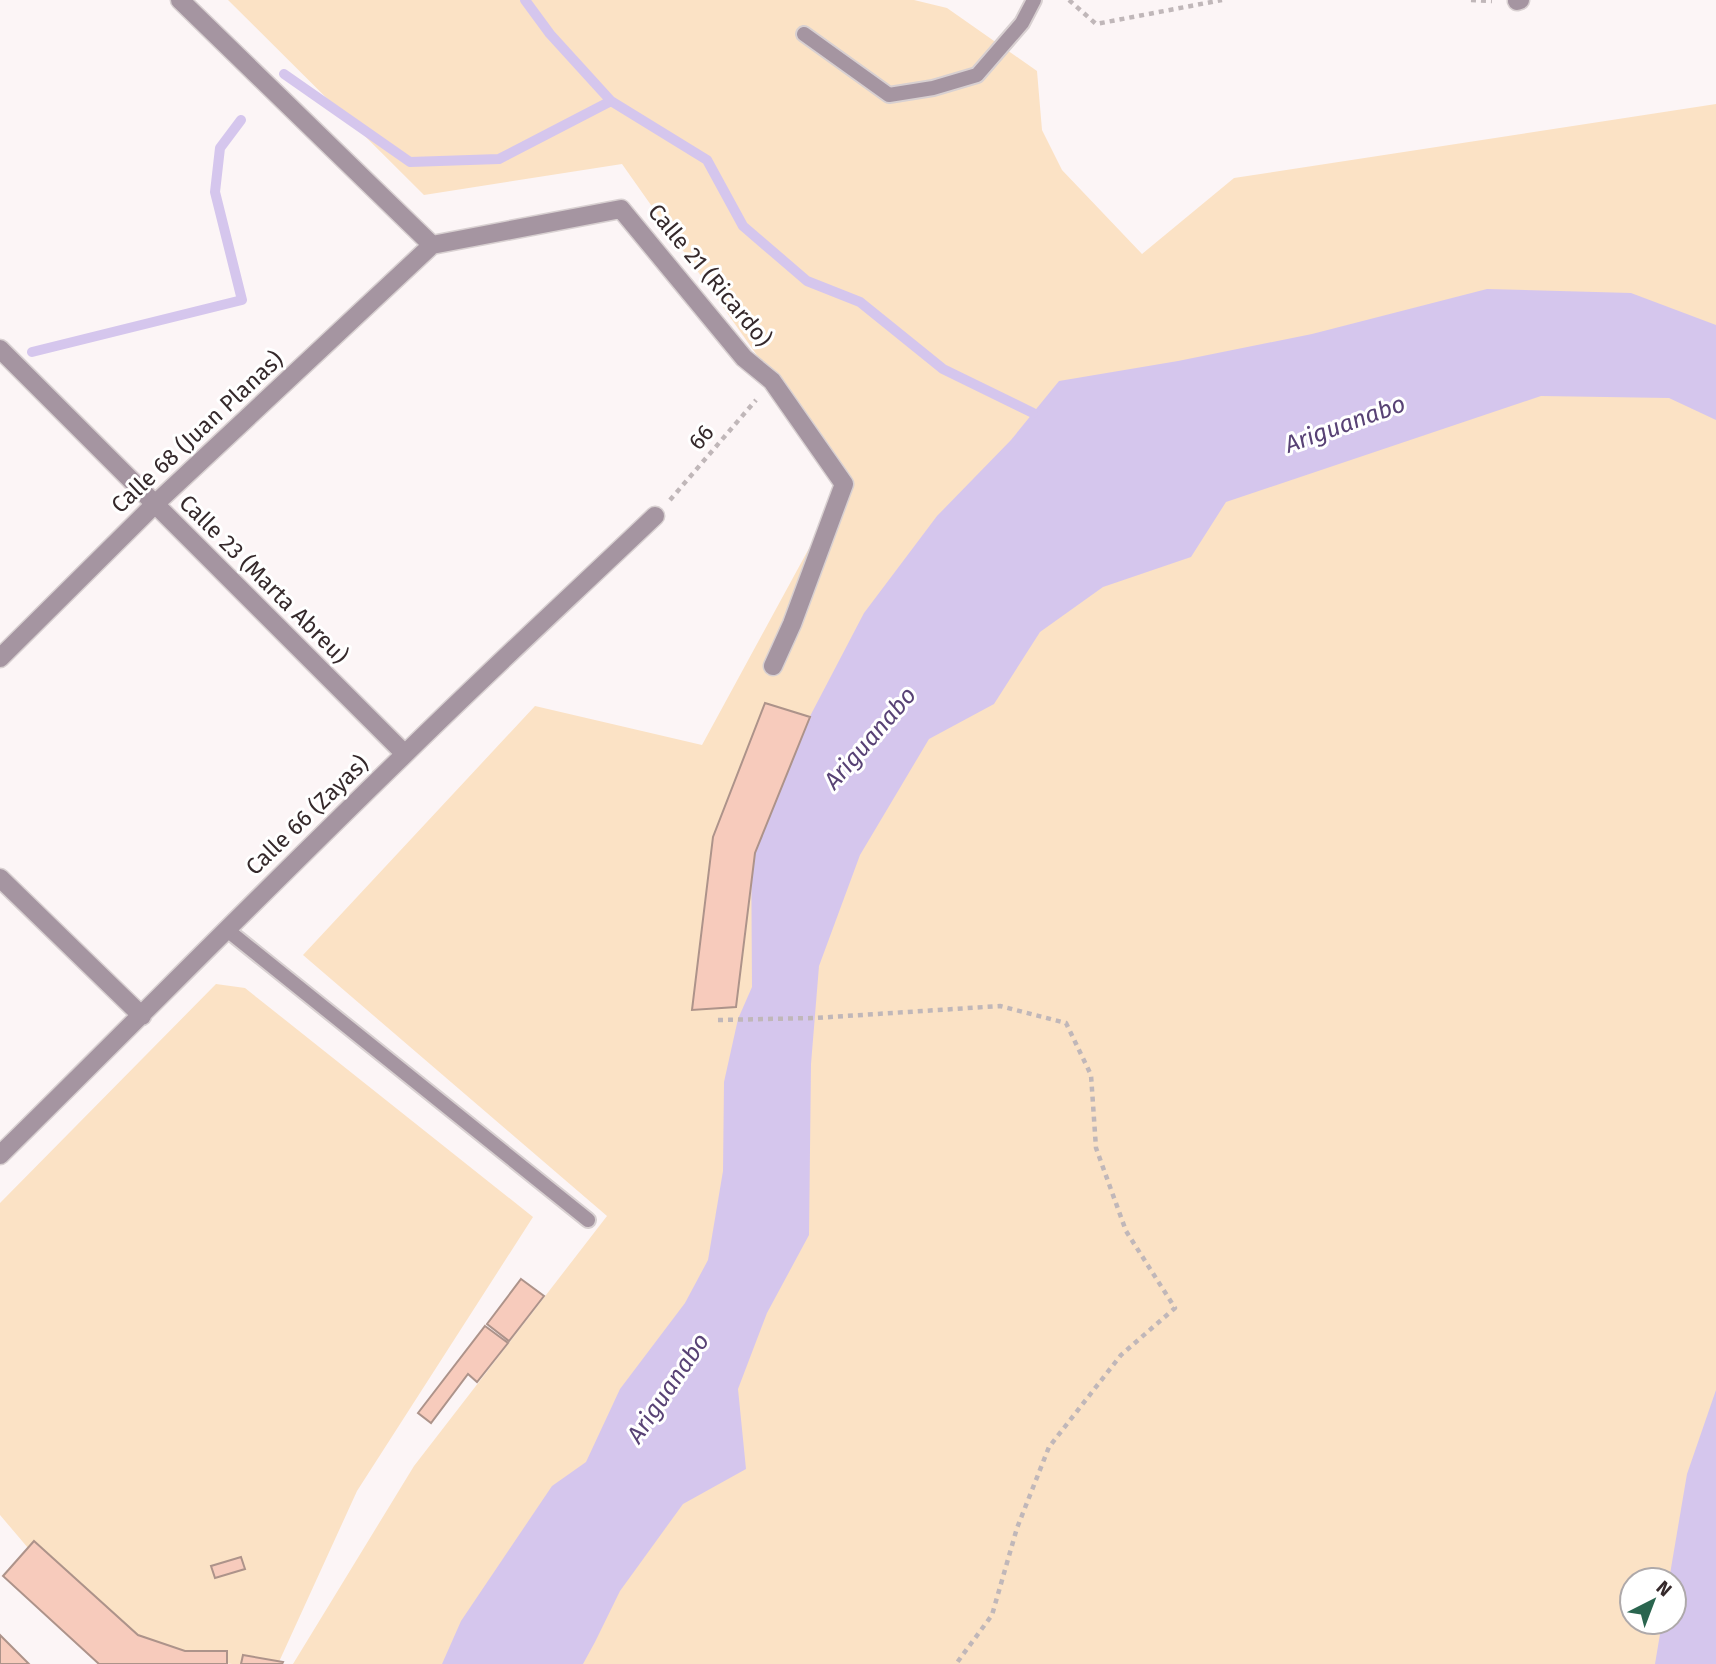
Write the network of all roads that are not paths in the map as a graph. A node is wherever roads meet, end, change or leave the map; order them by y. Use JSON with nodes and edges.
{"nodes":[{"id":1,"x":180,"y":0,"type":"edge"},
{"id":2,"x":1034,"y":0,"type":"edge"},
{"id":3,"x":804,"y":34,"type":"dead end"},
{"id":4,"x":432,"y":245,"type":"junction"},
{"id":5,"x":0,"y":349,"type":"edge"},
{"id":6,"x":155,"y":504,"type":"junction"},
{"id":7,"x":655,"y":516,"type":"road end"},
{"id":8,"x":0,"y":658,"type":"edge"},
{"id":9,"x":773,"y":666,"type":"dead end"},
{"id":10,"x":405,"y":754,"type":"junction"},
{"id":11,"x":0,"y":878,"type":"edge"},
{"id":12,"x":226,"y":929,"type":"junction"},
{"id":13,"x":142,"y":1016,"type":"junction"},
{"id":14,"x":0,"y":1156,"type":"edge"},
{"id":15,"x":588,"y":1220,"type":"dead end"}],
"edges":[{"from":1,"to":4,"type":"street"},
{"from":2,"to":3,"type":"lane"},
{"from":4,"to":6,"type":"street","name":"Calle 68 (Juan Planas)"},
{"from":4,"to":9,"type":"street","name":"Calle 21 (Ricardo)"},
{"from":5,"to":6,"type":"street","name":"Calle 23 (Marta Abreu)"},
{"from":6,"to":8,"type":"street","name":"Calle 68 (Juan Planas)"},
{"from":6,"to":10,"type":"street","name":"Calle 23 (Marta Abreu)"},
{"from":7,"to":10,"type":"street","name":"Calle 66 (Zayas)"},
{"from":10,"to":12,"type":"street","name":"Calle 66 (Zayas)"},
{"from":11,"to":13,"type":"street"},
{"from":12,"to":13,"type":"street","name":"Calle 66 (Zayas)"},
{"from":12,"to":15,"type":"lane"},
{"from":13,"to":14,"type":"street","name":"Calle 66 (Zayas)"}]}
